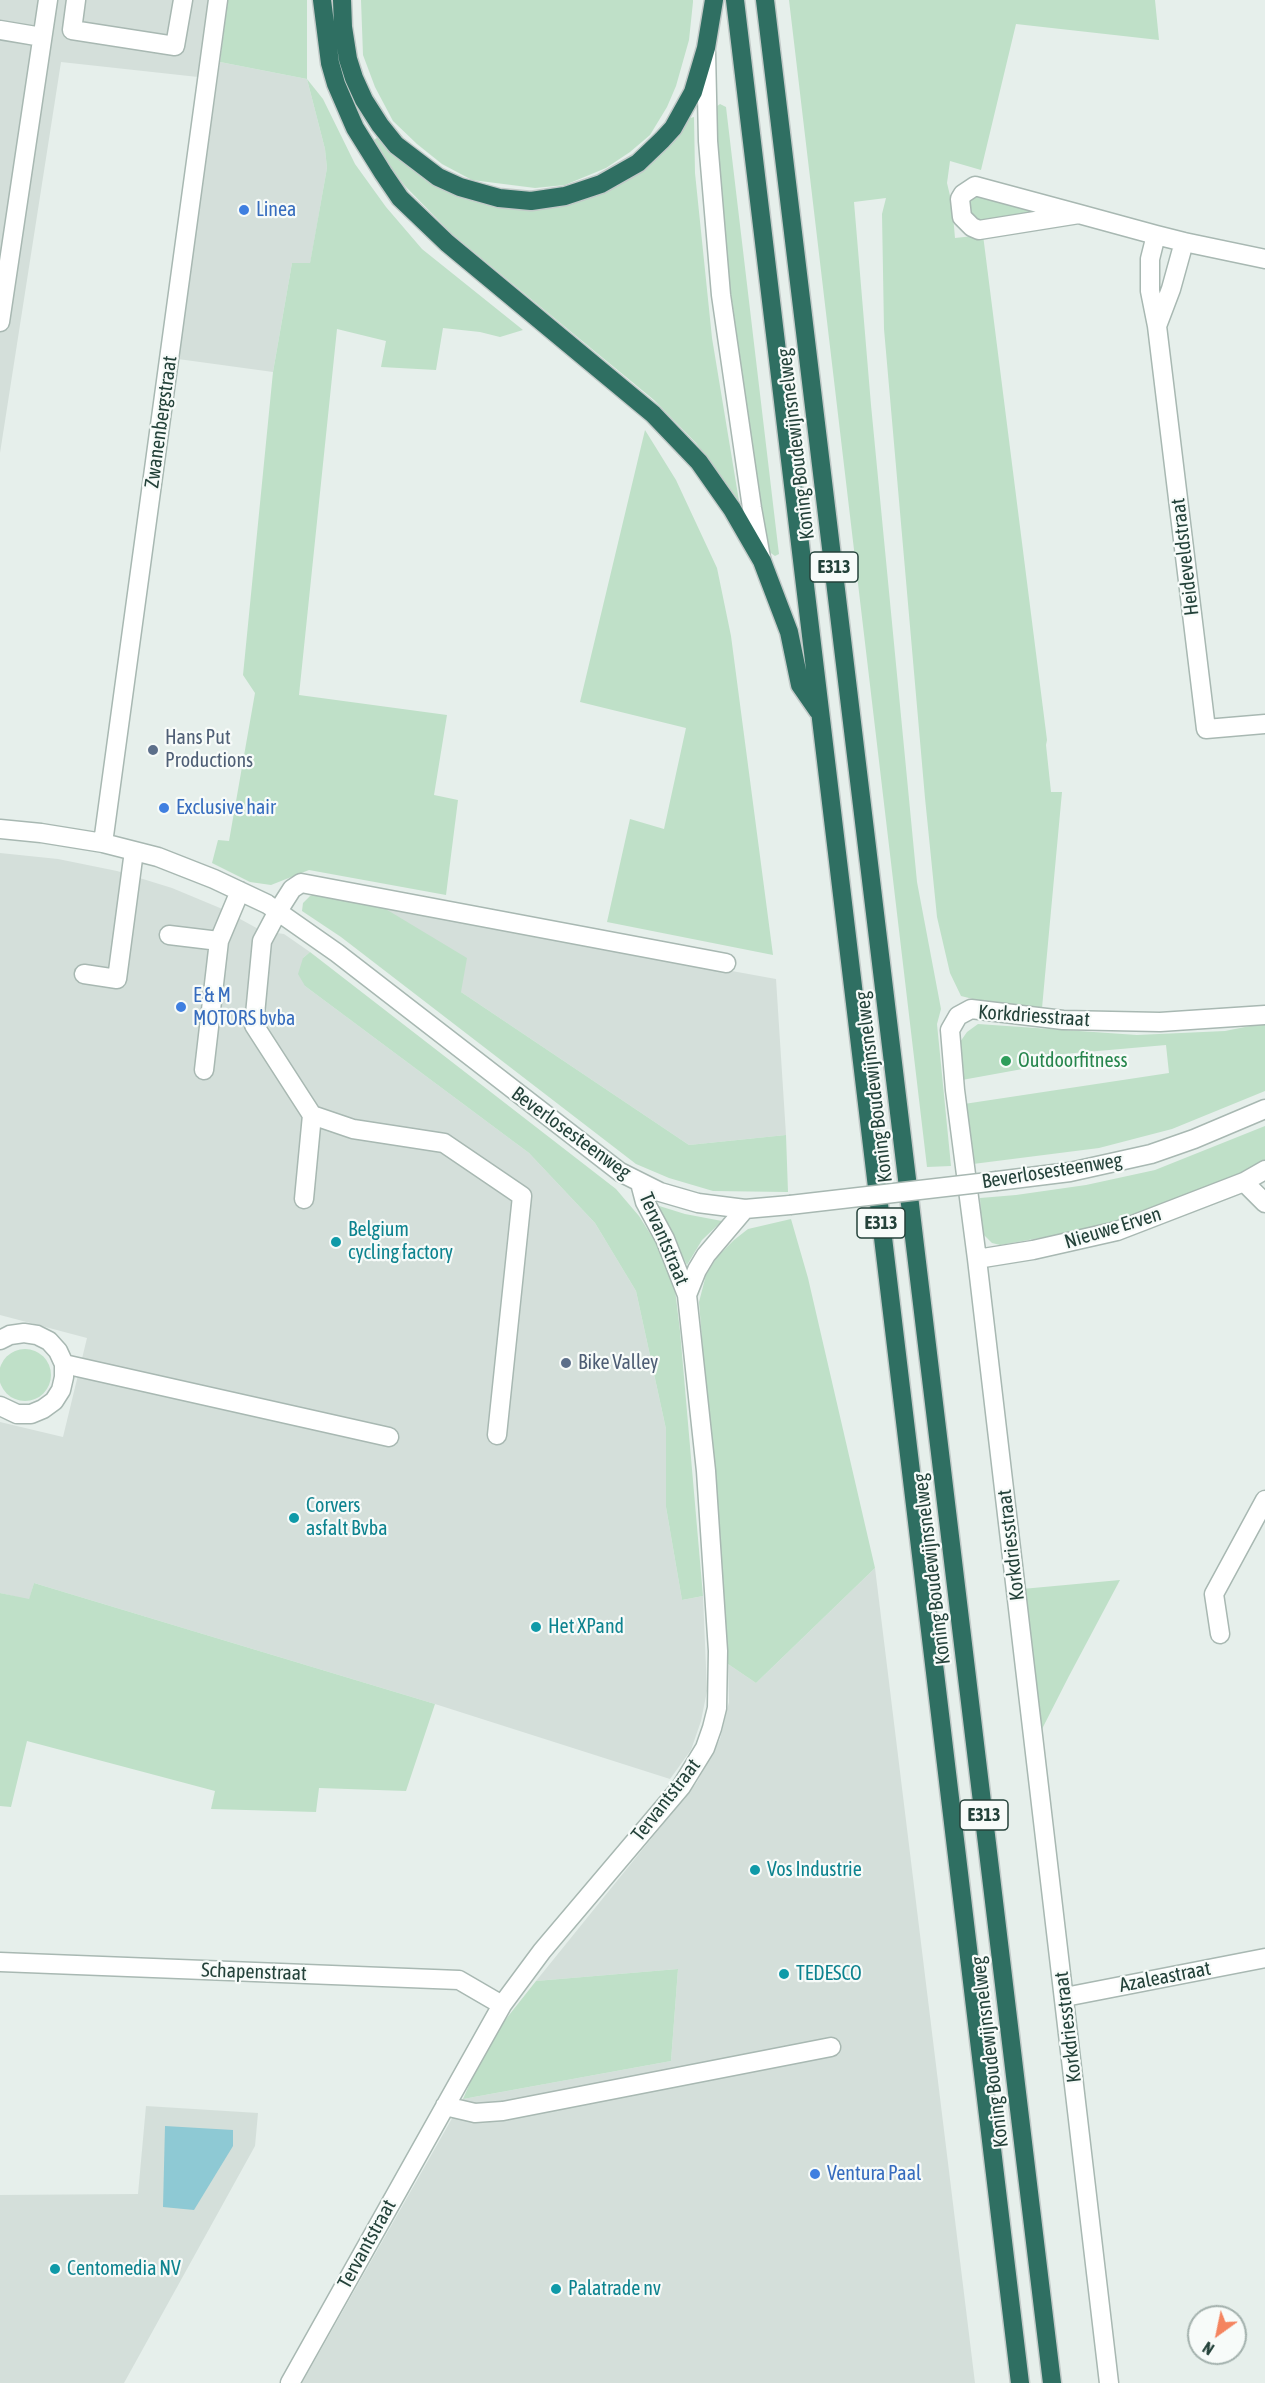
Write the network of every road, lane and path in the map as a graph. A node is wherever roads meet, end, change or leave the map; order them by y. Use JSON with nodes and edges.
{"nodes":[{"id":1,"x":48,"y":0,"type":"edge"},
{"id":2,"x":76,"y":0,"type":"edge"},
{"id":3,"x":183,"y":0,"type":"edge"},
{"id":4,"x":218,"y":0,"type":"edge"},
{"id":5,"x":322,"y":0,"type":"edge"},
{"id":6,"x":342,"y":0,"type":"edge"},
{"id":7,"x":714,"y":0,"type":"edge"},
{"id":8,"x":735,"y":0,"type":"edge"},
{"id":9,"x":765,"y":0,"type":"edge"},
{"id":10,"x":0,"y":30,"type":"edge"},
{"id":11,"x":42,"y":37,"type":"junction"},
{"id":12,"x":706,"y":48,"type":"junction"},
{"id":13,"x":1079,"y":214,"type":"junction"},
{"id":14,"x":1156,"y":235,"type":"junction"},
{"id":15,"x":1184,"y":242,"type":"junction"},
{"id":16,"x":1265,"y":259,"type":"edge"},
{"id":17,"x":0,"y":322,"type":"edge"},
{"id":18,"x":1157,"y":326,"type":"junction"},
{"id":19,"x":762,"y":561,"type":"junction"},
{"id":20,"x":820,"y":714,"type":"junction"},
{"id":21,"x":1265,"y":723,"type":"edge"},
{"id":22,"x":0,"y":829,"type":"edge"},
{"id":23,"x":103,"y":843,"type":"junction"},
{"id":24,"x":134,"y":851,"type":"junction"},
{"id":25,"x":240,"y":891,"type":"junction"},
{"id":26,"x":278,"y":910,"type":"junction"},
{"id":27,"x":169,"y":935,"type":"dead end"},
{"id":28,"x":219,"y":941,"type":"junction"},
{"id":29,"x":726,"y":963,"type":"dead end"},
{"id":30,"x":84,"y":974,"type":"dead end"},
{"id":31,"x":1265,"y":1015,"type":"edge"},
{"id":32,"x":204,"y":1070,"type":"dead end"},
{"id":33,"x":1265,"y":1109,"type":"edge"},
{"id":34,"x":312,"y":1114,"type":"junction"},
{"id":35,"x":1265,"y":1170,"type":"edge"},
{"id":36,"x":1244,"y":1182,"type":"junction"},
{"id":37,"x":640,"y":1183,"type":"junction"},
{"id":38,"x":304,"y":1199,"type":"dead end"},
{"id":39,"x":1265,"y":1203,"type":"edge"},
{"id":40,"x":745,"y":1209,"type":"junction"},
{"id":41,"x":977,"y":1258,"type":"junction"},
{"id":42,"x":687,"y":1295,"type":"junction"},
{"id":43,"x":0,"y":1340,"type":"edge"},
{"id":44,"x":63,"y":1364,"type":"junction"},
{"id":45,"x":0,"y":1406,"type":"edge"},
{"id":46,"x":496,"y":1435,"type":"dead end"},
{"id":47,"x":388,"y":1437,"type":"dead end"},
{"id":48,"x":1265,"y":1500,"type":"edge"},
{"id":49,"x":1220,"y":1634,"type":"dead end"},
{"id":50,"x":1265,"y":1958,"type":"edge"},
{"id":51,"x":0,"y":1962,"type":"edge"},
{"id":52,"x":1065,"y":1996,"type":"junction"},
{"id":53,"x":502,"y":2005,"type":"junction"},
{"id":54,"x":831,"y":2047,"type":"dead end"},
{"id":55,"x":445,"y":2106,"type":"junction"},
{"id":56,"x":290,"y":2383,"type":"edge"},
{"id":57,"x":1020,"y":2383,"type":"edge"},
{"id":58,"x":1052,"y":2383,"type":"edge"},
{"id":59,"x":1109,"y":2383,"type":"edge"}],
"edges":[{"from":1,"to":11,"type":"street"},
{"from":2,"to":3,"type":"street"},
{"from":4,"to":23,"type":"street","name":"Zwanenbergstraat"},
{"from":5,"to":19,"type":"highway"},
{"from":6,"to":12,"type":"highway"},
{"from":7,"to":12,"type":"highway"},
{"from":8,"to":20,"type":"highway","name":"Koning Boudewijnsnelweg","number":"E313"},
{"from":9,"to":58,"type":"highway","name":"Koning Boudewijnsnelweg","number":"E313"},
{"from":10,"to":11,"type":"street"},
{"from":11,"to":17,"type":"street"},
{"from":12,"to":19,"type":"street"},
{"from":13,"to":13,"type":"street"},
{"from":13,"to":14,"type":"street"},
{"from":14,"to":15,"type":"street"},
{"from":14,"to":18,"type":"street"},
{"from":15,"to":16,"type":"street"},
{"from":15,"to":18,"type":"street"},
{"from":18,"to":21,"type":"street","name":"Heideveldstraat"},
{"from":19,"to":20,"type":"highway"},
{"from":20,"to":57,"type":"highway","name":"Koning Boudewijnsnelweg","number":"E313"},
{"from":22,"to":23,"type":"street","name":"Beverlosesteenweg"},
{"from":23,"to":24,"type":"street","name":"Beverlosesteenweg"},
{"from":24,"to":25,"type":"street","name":"Beverlosesteenweg"},
{"from":24,"to":30,"type":"street"},
{"from":25,"to":26,"type":"street","name":"Beverlosesteenweg"},
{"from":25,"to":28,"type":"street"},
{"from":26,"to":29,"type":"street"},
{"from":26,"to":34,"type":"street"},
{"from":26,"to":37,"type":"street","name":"Beverlosesteenweg"},
{"from":27,"to":28,"type":"street"},
{"from":28,"to":32,"type":"street"},
{"from":31,"to":41,"type":"street","name":"Korkdriesstraat"},
{"from":33,"to":40,"type":"street","name":"Beverlosesteenweg","bridge":true},
{"from":34,"to":38,"type":"street"},
{"from":34,"to":46,"type":"street"},
{"from":35,"to":36,"type":"street","name":"Nieuwe Erven"},
{"from":36,"to":39,"type":"street"},
{"from":36,"to":41,"type":"street","name":"Nieuwe Erven"},
{"from":37,"to":40,"type":"street","name":"Beverlosesteenweg"},
{"from":37,"to":42,"type":"street","name":"Tervantstraat"},
{"from":40,"to":42,"type":"street","name":"Tervantstraat"},
{"from":41,"to":52,"type":"street","name":"Korkdriesstraat"},
{"from":42,"to":53,"type":"street","name":"Tervantstraat"},
{"from":43,"to":44,"type":"street"},
{"from":44,"to":45,"type":"street"},
{"from":44,"to":47,"type":"street"},
{"from":48,"to":49,"type":"street"},
{"from":50,"to":52,"type":"street","name":"Azaleastraat"},
{"from":51,"to":53,"type":"street","name":"Schapenstraat"},
{"from":52,"to":59,"type":"street","name":"Korkdriesstraat"},
{"from":53,"to":55,"type":"street","name":"Tervantstraat"},
{"from":54,"to":55,"type":"street"},
{"from":55,"to":56,"type":"street","name":"Tervantstraat"}]}
